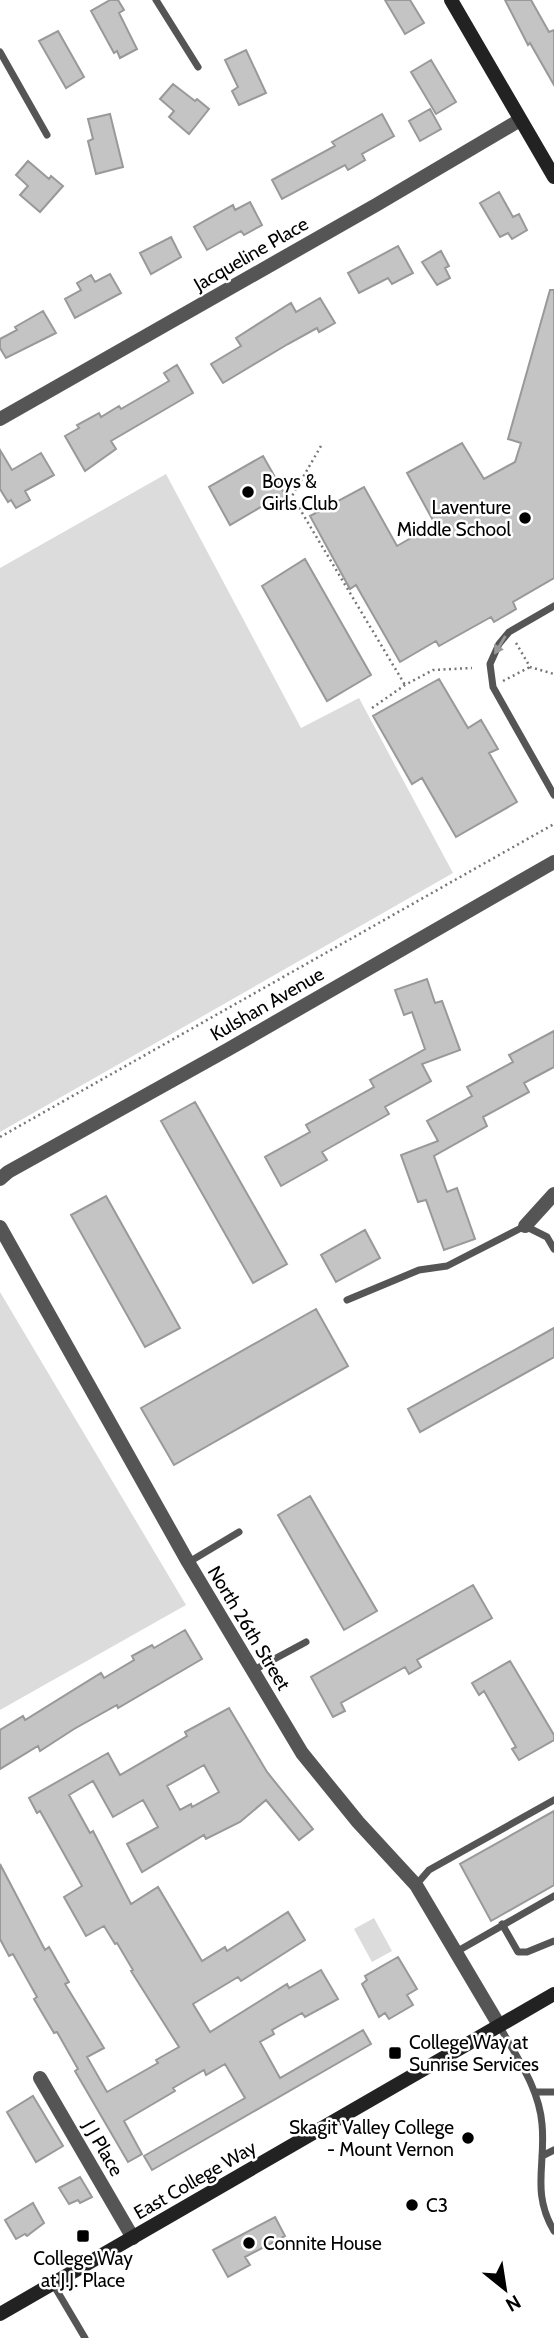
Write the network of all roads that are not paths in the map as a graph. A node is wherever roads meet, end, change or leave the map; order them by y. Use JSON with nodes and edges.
{"nodes":[{"id":1,"x":156,"y":0,"type":"edge"},
{"id":2,"x":451,"y":0,"type":"edge"},
{"id":3,"x":0,"y":52,"type":"edge"},
{"id":4,"x":198,"y":67,"type":"dead end"},
{"id":5,"x":520,"y":120,"type":"junction"},
{"id":6,"x":47,"y":135,"type":"dead end"},
{"id":7,"x":554,"y":177,"type":"edge"},
{"id":8,"x":0,"y":419,"type":"edge"},
{"id":9,"x":554,"y":607,"type":"edge"},
{"id":10,"x":554,"y":795,"type":"edge"},
{"id":11,"x":554,"y":862,"type":"edge"},
{"id":12,"x":3,"y":1172,"type":"edge"},
{"id":13,"x":554,"y":1194,"type":"edge"},
{"id":14,"x":525,"y":1226,"type":"junction"},
{"id":15,"x":0,"y":1227,"type":"edge"},
{"id":16,"x":554,"y":1249,"type":"edge"},
{"id":17,"x":347,"y":1300,"type":"dead end"},
{"id":18,"x":239,"y":1532,"type":"dead end"},
{"id":19,"x":188,"y":1562,"type":"junction"},
{"id":20,"x":306,"y":1642,"type":"dead end"},
{"id":21,"x":252,"y":1671,"type":"junction"},
{"id":22,"x":554,"y":1800,"type":"edge"},
{"id":23,"x":416,"y":1885,"type":"junction"},
{"id":24,"x":554,"y":1896,"type":"edge"},
{"id":25,"x":502,"y":1924,"type":"junction"},
{"id":26,"x":554,"y":1941,"type":"edge"},
{"id":27,"x":456,"y":1952,"type":"junction"},
{"id":28,"x":554,"y":1994,"type":"edge"},
{"id":29,"x":499,"y":2025,"type":"junction"},
{"id":30,"x":40,"y":2078,"type":"dead end"},
{"id":31,"x":536,"y":2092,"type":"junction"},
{"id":32,"x":554,"y":2092,"type":"edge"},
{"id":33,"x":554,"y":2150,"type":"edge"},
{"id":34,"x":542,"y":2156,"type":"junction"},
{"id":35,"x":554,"y":2231,"type":"edge"},
{"id":36,"x":133,"y":2238,"type":"junction"},
{"id":37,"x":53,"y":2284,"type":"junction"},
{"id":38,"x":0,"y":2314,"type":"edge"},
{"id":39,"x":85,"y":2338,"type":"edge"}],
"edges":[{"from":1,"to":4,"type":"lane"},
{"from":2,"to":5,"type":"main road"},
{"from":3,"to":6,"type":"lane"},
{"from":5,"to":7,"type":"main road"},
{"from":5,"to":8,"type":"street","name":"Jacqueline Place"},
{"from":9,"to":10,"type":"lane","one_way":true},
{"from":11,"to":12,"type":"street","name":"Kulshan Avenue"},
{"from":13,"to":14,"type":"street"},
{"from":14,"to":16,"type":"lane"},
{"from":14,"to":17,"type":"lane"},
{"from":15,"to":19,"type":"street","name":"North 26th Street"},
{"from":18,"to":19,"type":"lane"},
{"from":19,"to":21,"type":"street","name":"North 26th Street"},
{"from":20,"to":21,"type":"lane"},
{"from":21,"to":23,"type":"street","name":"North 26th Street"},
{"from":22,"to":23,"type":"lane"},
{"from":23,"to":27,"type":"street","name":"North 26th Street"},
{"from":24,"to":25,"type":"lane"},
{"from":25,"to":26,"type":"lane"},
{"from":25,"to":27,"type":"lane"},
{"from":27,"to":29,"type":"street","name":"North 26th Street"},
{"from":28,"to":29,"type":"main road","name":"East College Way"},
{"from":29,"to":31,"type":"lane"},
{"from":29,"to":36,"type":"main road","name":"East College Way"},
{"from":30,"to":36,"type":"street","name":"J J Place"},
{"from":31,"to":32,"type":"lane"},
{"from":31,"to":34,"type":"lane"},
{"from":33,"to":34,"type":"lane"},
{"from":34,"to":35,"type":"lane"},
{"from":36,"to":37,"type":"main road","name":"East College Way"},
{"from":37,"to":38,"type":"main road","name":"East College Way"},
{"from":37,"to":39,"type":"lane"}]}
